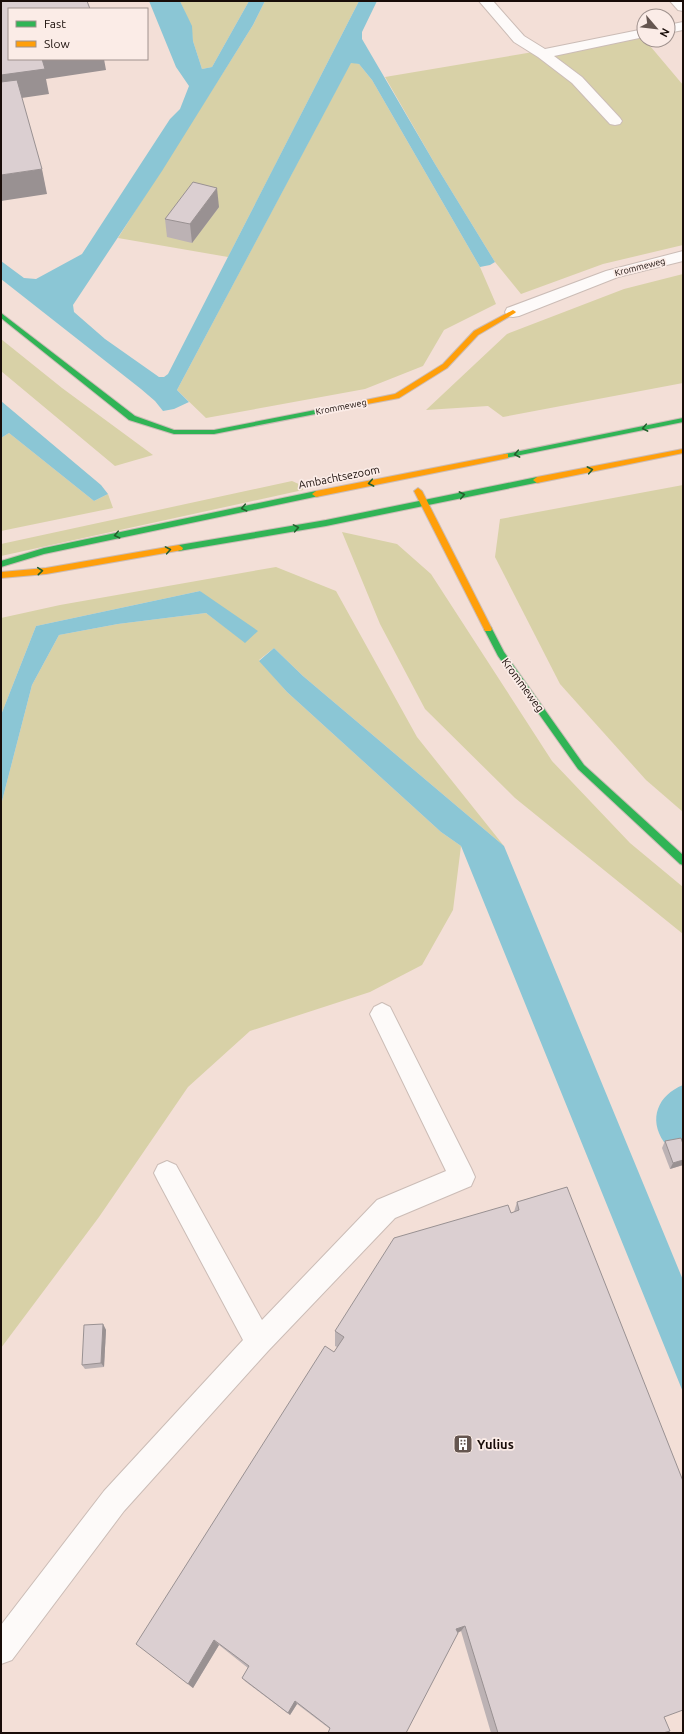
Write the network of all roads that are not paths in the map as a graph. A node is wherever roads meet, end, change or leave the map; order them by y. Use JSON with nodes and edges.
{"nodes":[{"id":1,"x":486,"y":1,"type":"edge"},
{"id":2,"x":677,"y":1,"type":"edge"},
{"id":3,"x":683,"y":7,"type":"edge"},
{"id":4,"x":636,"y":35,"type":"edge"},
{"id":5,"x":543,"y":54,"type":"junction"},
{"id":6,"x":615,"y":121,"type":"dead end"},
{"id":7,"x":683,"y":256,"type":"edge"},
{"id":8,"x":513,"y":312,"type":"joint"},
{"id":9,"x":1,"y":315,"type":"edge"},
{"id":10,"x":683,"y":420,"type":"edge"},
{"id":11,"x":683,"y":451,"type":"edge"},
{"id":12,"x":410,"y":476,"type":"junction"},
{"id":13,"x":424,"y":503,"type":"junction"},
{"id":14,"x":1,"y":564,"type":"edge"},
{"id":15,"x":1,"y":575,"type":"edge"},
{"id":16,"x":683,"y":861,"type":"edge"},
{"id":17,"x":382,"y":1014,"type":"dead end"},
{"id":18,"x":167,"y":1173,"type":"dead end"},
{"id":19,"x":259,"y":1342,"type":"junction"},
{"id":20,"x":1,"y":1649,"type":"edge"}],
"edges":[{"from":1,"to":5,"type":"lane"},
{"from":2,"to":3,"type":"lane"},
{"from":4,"to":5,"type":"lane"},
{"from":5,"to":6,"type":"lane"},
{"from":7,"to":8,"type":"lane","name":"Krommeweg"},
{"from":8,"to":9,"type":"street","name":"Krommeweg"},
{"from":10,"to":12,"type":"street","name":"Ambachtsezoom","one_way":true},
{"from":13,"to":11,"type":"street","one_way":true},
{"from":12,"to":13,"type":"street","name":"Krommeweg"},
{"from":12,"to":14,"type":"street","name":"Ambachtsezoom","one_way":true},
{"from":15,"to":13,"type":"street","one_way":true},
{"from":13,"to":16,"type":"street","name":"Krommeweg"},
{"from":17,"to":19,"type":"lane"},
{"from":18,"to":19,"type":"lane"},
{"from":19,"to":20,"type":"lane"}]}
